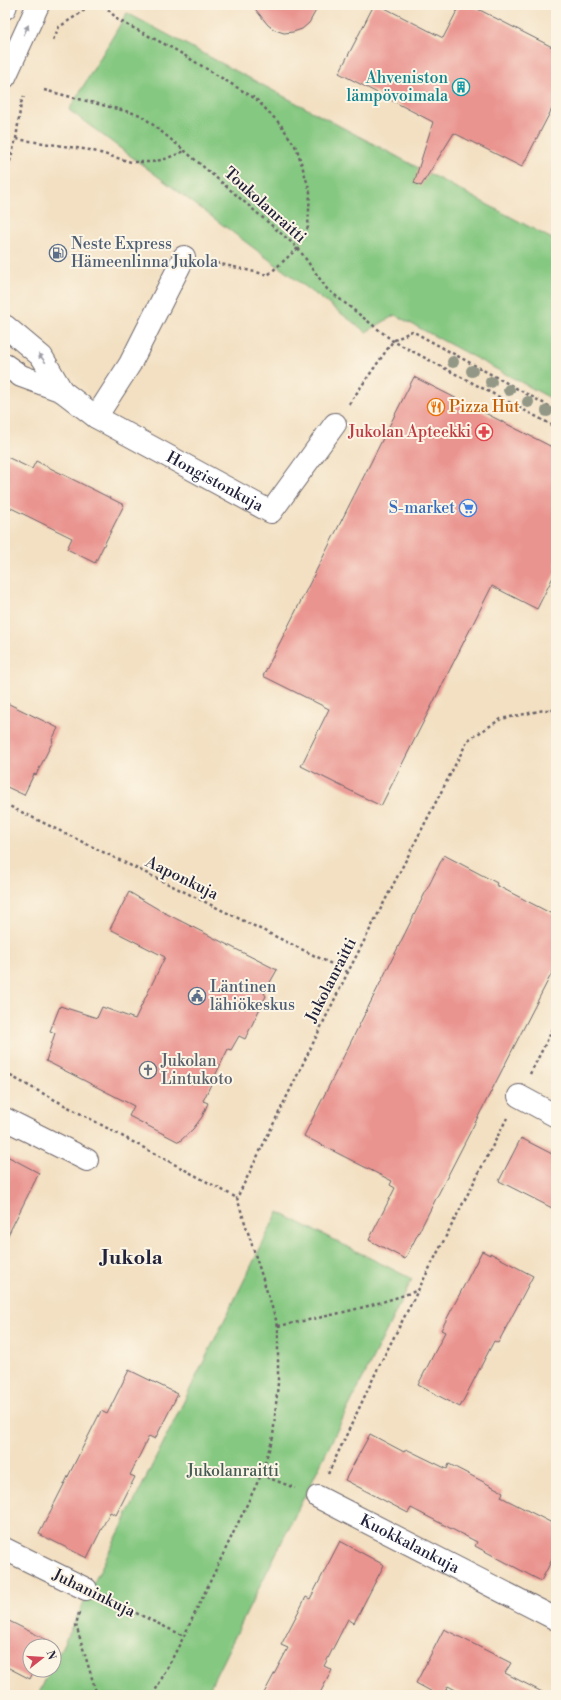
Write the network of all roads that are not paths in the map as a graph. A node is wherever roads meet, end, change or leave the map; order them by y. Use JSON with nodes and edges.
{"nodes":[{"id":1,"x":6,"y":5,"type":"edge"},
{"id":2,"x":38,"y":5,"type":"edge"},
{"id":3,"x":5,"y":8,"type":"edge"},
{"id":4,"x":5,"y":77,"type":"edge"},
{"id":5,"x":184,"y":257,"type":"road end"},
{"id":6,"x":5,"y":326,"type":"edge"},
{"id":7,"x":5,"y":365,"type":"edge"},
{"id":8,"x":62,"y":391,"type":"junction"},
{"id":9,"x":96,"y":417,"type":"junction"},
{"id":10,"x":335,"y":424,"type":"road end"},
{"id":11,"x":519,"y":1096,"type":"road end"},
{"id":12,"x":556,"y":1116,"type":"edge"},
{"id":13,"x":5,"y":1119,"type":"edge"},
{"id":14,"x":87,"y":1160,"type":"dead end"},
{"id":15,"x":318,"y":1497,"type":"road end"},
{"id":16,"x":5,"y":1549,"type":"edge"},
{"id":17,"x":86,"y":1589,"type":"road end"},
{"id":18,"x":556,"y":1619,"type":"edge"}],
"edges":[{"from":1,"to":3,"type":"street"},
{"from":4,"to":2,"type":"street","one_way":true},
{"from":5,"to":9,"type":"street"},
{"from":8,"to":6,"type":"street","name":"Hongistonkuja","one_way":true},
{"from":7,"to":8,"type":"street","name":"Hongistonkuja"},
{"from":8,"to":9,"type":"street","name":"Hongistonkuja"},
{"from":9,"to":10,"type":"street","name":"Hongistonkuja"},
{"from":11,"to":12,"type":"street"},
{"from":13,"to":14,"type":"street"},
{"from":15,"to":18,"type":"street","name":"Kuokkalankuja"},
{"from":16,"to":17,"type":"street","name":"Juhaninkuja"}]}
